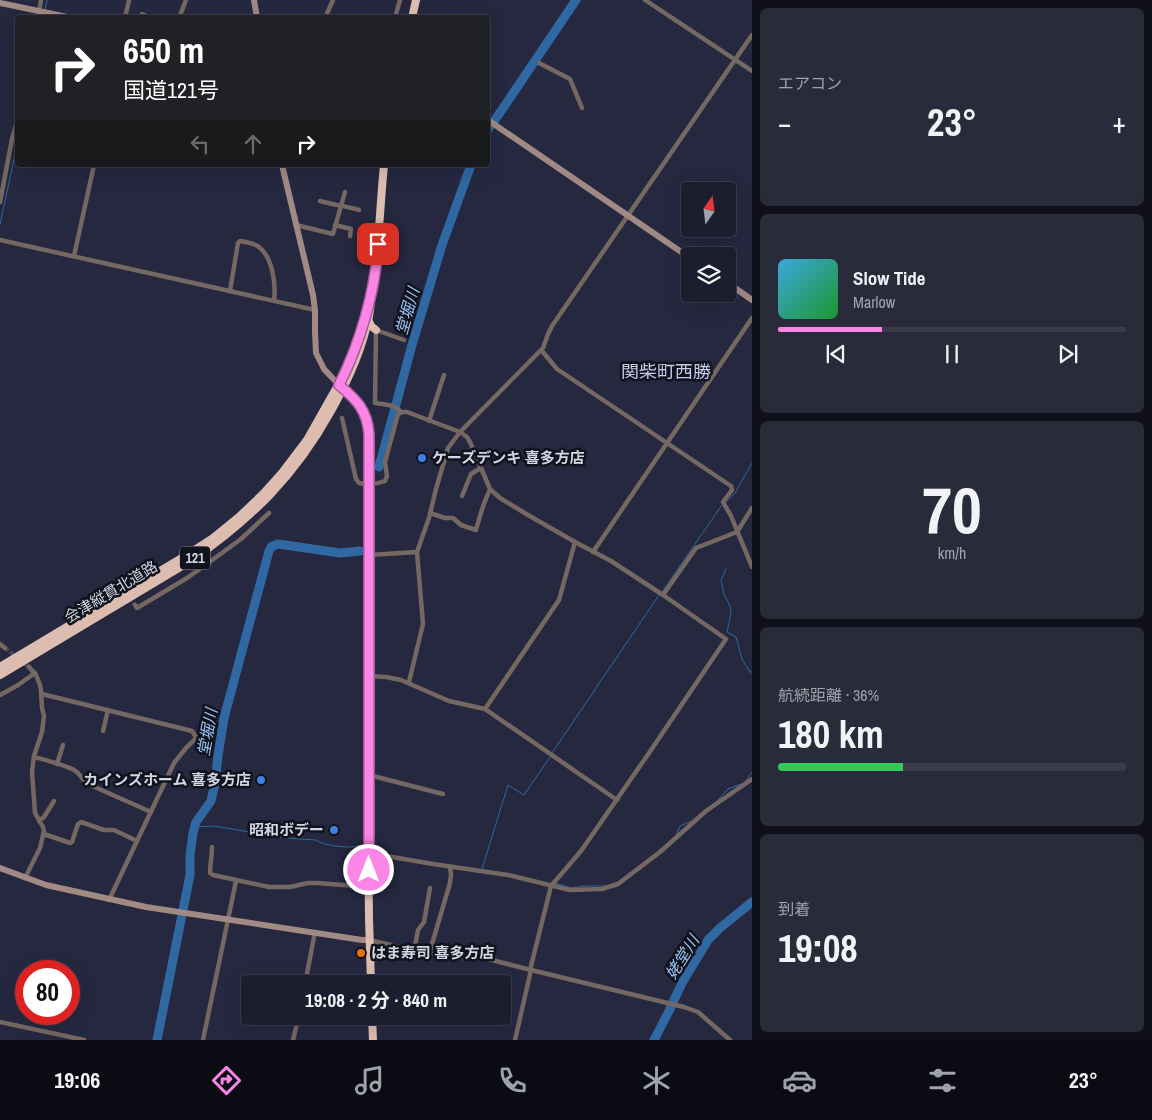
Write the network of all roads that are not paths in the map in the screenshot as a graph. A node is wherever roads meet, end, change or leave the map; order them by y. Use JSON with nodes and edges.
{"nodes":[{"id":1,"x":41,"y":0,"type":"edge"},
{"id":2,"x":129,"y":0,"type":"edge"},
{"id":3,"x":186,"y":0,"type":"edge"},
{"id":4,"x":254,"y":0,"type":"edge"},
{"id":5,"x":333,"y":0,"type":"edge"},
{"id":6,"x":400,"y":0,"type":"edge"},
{"id":7,"x":416,"y":0,"type":"edge"},
{"id":8,"x":645,"y":0,"type":"edge"},
{"id":9,"x":0,"y":3,"type":"edge"},
{"id":10,"x":38,"y":14,"type":"edge"},
{"id":11,"x":126,"y":15,"type":"edge"},
{"id":12,"x":179,"y":15,"type":"edge"},
{"id":13,"x":256,"y":15,"type":"edge"},
{"id":14,"x":326,"y":15,"type":"edge"},
{"id":15,"x":396,"y":15,"type":"edge"},
{"id":16,"x":413,"y":15,"type":"edge"},
{"id":17,"x":752,"y":35,"type":"edge"},
{"id":18,"x":735,"y":60,"type":"junction"},
{"id":19,"x":540,"y":63,"type":"dead end"},
{"id":20,"x":752,"y":72,"type":"edge"},
{"id":21,"x":582,"y":108,"type":"dead end"},
{"id":22,"x":490,"y":121,"type":"edge"},
{"id":23,"x":15,"y":128,"type":"edge"},
{"id":24,"x":94,"y":167,"type":"edge"},
{"id":25,"x":282,"y":167,"type":"edge"},
{"id":26,"x":384,"y":167,"type":"edge"},
{"id":27,"x":344,"y":192,"type":"dead end"},
{"id":28,"x":0,"y":202,"type":"edge"},
{"id":29,"x":320,"y":202,"type":"dead end"},
{"id":30,"x":341,"y":205,"type":"junction"},
{"id":31,"x":360,"y":210,"type":"dead end"},
{"id":32,"x":628,"y":216,"type":"junction"},
{"id":33,"x":296,"y":225,"type":"junction"},
{"id":34,"x":335,"y":225,"type":"junction"},
{"id":35,"x":350,"y":236,"type":"dead end"},
{"id":36,"x":0,"y":240,"type":"edge"},
{"id":37,"x":681,"y":252,"type":"edge"},
{"id":38,"x":74,"y":256,"type":"junction"},
{"id":39,"x":373,"y":288,"type":"junction"},
{"id":40,"x":736,"y":289,"type":"edge"},
{"id":41,"x":230,"y":291,"type":"junction"},
{"id":42,"x":752,"y":300,"type":"edge"},
{"id":43,"x":274,"y":301,"type":"junction"},
{"id":44,"x":315,"y":310,"type":"junction"},
{"id":45,"x":752,"y":318,"type":"edge"},
{"id":46,"x":368,"y":319,"type":"junction"},
{"id":47,"x":376,"y":330,"type":"junction"},
{"id":48,"x":365,"y":331,"type":"junction"},
{"id":49,"x":404,"y":340,"type":"dead end"},
{"id":50,"x":542,"y":350,"type":"junction"},
{"id":51,"x":444,"y":375,"type":"dead end"},
{"id":52,"x":341,"y":387,"type":"junction"},
{"id":53,"x":397,"y":409,"type":"junction"},
{"id":54,"x":342,"y":418,"type":"dead end"},
{"id":55,"x":429,"y":420,"type":"junction"},
{"id":56,"x":460,"y":432,"type":"junction"},
{"id":57,"x":667,"y":443,"type":"junction"},
{"id":58,"x":481,"y":468,"type":"junction"},
{"id":59,"x":369,"y":484,"type":"junction"},
{"id":60,"x":490,"y":490,"type":"junction"},
{"id":61,"x":462,"y":496,"type":"dead end"},
{"id":62,"x":752,"y":508,"type":"edge"},
{"id":63,"x":269,"y":513,"type":"dead end"},
{"id":64,"x":430,"y":513,"type":"junction"},
{"id":65,"x":737,"y":532,"type":"junction"},
{"id":66,"x":575,"y":542,"type":"junction"},
{"id":67,"x":417,"y":552,"type":"junction"},
{"id":68,"x":593,"y":552,"type":"junction"},
{"id":69,"x":369,"y":555,"type":"junction"},
{"id":70,"x":752,"y":567,"type":"edge"},
{"id":71,"x":663,"y":595,"type":"junction"},
{"id":72,"x":135,"y":605,"type":"dead end"},
{"id":73,"x":29,"y":667,"type":"tunnel mouth"},
{"id":74,"x":0,"y":668,"type":"edge"},
{"id":75,"x":35,"y":673,"type":"junction"},
{"id":76,"x":0,"y":675,"type":"edge"},
{"id":77,"x":369,"y":676,"type":"junction"},
{"id":78,"x":409,"y":682,"type":"dead end"},
{"id":79,"x":42,"y":694,"type":"junction"},
{"id":80,"x":0,"y":695,"type":"edge"},
{"id":81,"x":485,"y":709,"type":"junction"},
{"id":82,"x":108,"y":710,"type":"junction"},
{"id":83,"x":103,"y":731,"type":"dead end"},
{"id":84,"x":63,"y":745,"type":"dead end"},
{"id":85,"x":34,"y":757,"type":"junction"},
{"id":86,"x":57,"y":764,"type":"junction"},
{"id":87,"x":369,"y":775,"type":"junction"},
{"id":88,"x":752,"y":779,"type":"edge"},
{"id":89,"x":443,"y":794,"type":"dead end"},
{"id":90,"x":617,"y":800,"type":"junction"},
{"id":91,"x":54,"y":801,"type":"dead end"},
{"id":92,"x":151,"y":812,"type":"junction"},
{"id":93,"x":39,"y":821,"type":"junction"},
{"id":94,"x":44,"y":834,"type":"junction"},
{"id":95,"x":137,"y":840,"type":"junction"},
{"id":96,"x":212,"y":847,"type":"dead end"},
{"id":97,"x":369,"y":853,"type":"junction"},
{"id":98,"x":450,"y":867,"type":"junction"},
{"id":99,"x":0,"y":868,"type":"edge"},
{"id":100,"x":25,"y":878,"type":"junction"},
{"id":101,"x":236,"y":881,"type":"junction"},
{"id":102,"x":551,"y":886,"type":"junction"},
{"id":103,"x":369,"y":888,"type":"junction"},
{"id":104,"x":430,"y":888,"type":"dead end"},
{"id":105,"x":109,"y":900,"type":"junction"},
{"id":106,"x":228,"y":920,"type":"junction"},
{"id":107,"x":315,"y":932,"type":"junction"},
{"id":108,"x":369,"y":940,"type":"junction"},
{"id":109,"x":414,"y":951,"type":"junction"},
{"id":110,"x":429,"y":954,"type":"junction"},
{"id":111,"x":531,"y":970,"type":"junction"},
{"id":112,"x":307,"y":975,"type":"edge"},
{"id":113,"x":371,"y":975,"type":"edge"},
{"id":114,"x":0,"y":1022,"type":"edge"},
{"id":115,"x":297,"y":1025,"type":"edge"},
{"id":116,"x":372,"y":1025,"type":"edge"},
{"id":117,"x":84,"y":1040,"type":"edge"},
{"id":118,"x":202,"y":1040,"type":"edge"},
{"id":119,"x":293,"y":1040,"type":"edge"},
{"id":120,"x":373,"y":1040,"type":"edge"},
{"id":121,"x":515,"y":1040,"type":"edge"},
{"id":122,"x":730,"y":1040,"type":"edge"}],
"edges":[{"from":1,"to":10,"type":"street"},
{"from":2,"to":11,"type":"street"},
{"from":3,"to":12,"type":"street"},
{"from":4,"to":13,"type":"street"},
{"from":5,"to":14,"type":"street"},
{"from":6,"to":15,"type":"street"},
{"from":7,"to":16,"type":"highway"},
{"from":8,"to":18,"type":"street"},
{"from":9,"to":10,"type":"street"},
{"from":17,"to":18,"type":"street"},
{"from":18,"to":20,"type":"street"},
{"from":18,"to":32,"type":"street"},
{"from":19,"to":21,"type":"street"},
{"from":22,"to":32,"type":"street"},
{"from":23,"to":28,"type":"street"},
{"from":24,"to":38,"type":"street"},
{"from":25,"to":33,"type":"street"},
{"from":26,"to":39,"type":"highway","number":"121"},
{"from":27,"to":30,"type":"street"},
{"from":29,"to":30,"type":"street"},
{"from":30,"to":31,"type":"street"},
{"from":30,"to":34,"type":"street"},
{"from":32,"to":37,"type":"street"},
{"from":32,"to":50,"type":"street"},
{"from":33,"to":34,"type":"street"},
{"from":33,"to":44,"type":"street"},
{"from":34,"to":35,"type":"street"},
{"from":36,"to":38,"type":"street"},
{"from":38,"to":41,"type":"street"},
{"from":39,"to":46,"type":"highway","number":"121"},
{"from":39,"to":52,"type":"highway","number":"121"},
{"from":40,"to":42,"type":"street"},
{"from":41,"to":43,"type":"street"},
{"from":41,"to":43,"type":"street"},
{"from":43,"to":44,"type":"street"},
{"from":44,"to":52,"type":"street"},
{"from":45,"to":57,"type":"street"},
{"from":46,"to":47,"type":"highway"},
{"from":46,"to":48,"type":"highway","number":"121"},
{"from":47,"to":48,"type":"highway"},
{"from":47,"to":49,"type":"street"},
{"from":47,"to":53,"type":"street"},
{"from":48,"to":52,"type":"highway","number":"121"},
{"from":50,"to":56,"type":"street"},
{"from":50,"to":57,"type":"street"},
{"from":51,"to":55,"type":"street"},
{"from":52,"to":59,"type":"highway"},
{"from":52,"to":74,"type":"highway","name":"会津縦貫北道路","number":"121"},
{"from":52,"to":76,"type":"highway","name":"会津縦貫北道路","number":"121"},
{"from":53,"to":55,"type":"street"},
{"from":53,"to":59,"type":"street"},
{"from":54,"to":59,"type":"street"},
{"from":55,"to":56,"type":"street"},
{"from":56,"to":58,"type":"street"},
{"from":56,"to":64,"type":"street"},
{"from":57,"to":65,"type":"street"},
{"from":57,"to":68,"type":"street"},
{"from":58,"to":60,"type":"street"},
{"from":58,"to":61,"type":"street"},
{"from":59,"to":69,"type":"highway"},
{"from":60,"to":64,"type":"street"},
{"from":60,"to":66,"type":"street"},
{"from":62,"to":65,"type":"street"},
{"from":63,"to":72,"type":"street"},
{"from":64,"to":67,"type":"street"},
{"from":65,"to":70,"type":"street"},
{"from":65,"to":71,"type":"street"},
{"from":66,"to":68,"type":"street"},
{"from":66,"to":81,"type":"street"},
{"from":67,"to":69,"type":"street"},
{"from":67,"to":78,"type":"street"},
{"from":68,"to":71,"type":"street"},
{"from":69,"to":77,"type":"highway"},
{"from":71,"to":90,"type":"street"},
{"from":73,"to":75,"type":"street"},
{"from":75,"to":79,"type":"street"},
{"from":75,"to":80,"type":"street"},
{"from":77,"to":81,"type":"street"},
{"from":77,"to":87,"type":"highway"},
{"from":79,"to":82,"type":"street"},
{"from":79,"to":85,"type":"street"},
{"from":81,"to":90,"type":"street"},
{"from":82,"to":83,"type":"street"},
{"from":82,"to":92,"type":"street"},
{"from":84,"to":86,"type":"street"},
{"from":85,"to":86,"type":"street"},
{"from":85,"to":93,"type":"street"},
{"from":86,"to":92,"type":"street"},
{"from":87,"to":89,"type":"street"},
{"from":87,"to":97,"type":"highway"},
{"from":88,"to":102,"type":"street"},
{"from":90,"to":102,"type":"street"},
{"from":91,"to":93,"type":"street"},
{"from":92,"to":95,"type":"street"},
{"from":93,"to":94,"type":"street"},
{"from":94,"to":95,"type":"street"},
{"from":94,"to":100,"type":"street"},
{"from":95,"to":105,"type":"street"},
{"from":96,"to":101,"type":"street"},
{"from":97,"to":98,"type":"street"},
{"from":97,"to":103,"type":"highway"},
{"from":98,"to":102,"type":"street"},
{"from":98,"to":110,"type":"street"},
{"from":99,"to":100,"type":"street"},
{"from":100,"to":105,"type":"street"},
{"from":101,"to":103,"type":"street"},
{"from":101,"to":106,"type":"street"},
{"from":102,"to":111,"type":"street"},
{"from":103,"to":108,"type":"highway"},
{"from":104,"to":109,"type":"street"},
{"from":105,"to":106,"type":"street"},
{"from":106,"to":107,"type":"street"},
{"from":106,"to":118,"type":"street"},
{"from":107,"to":108,"type":"street"},
{"from":107,"to":112,"type":"street"},
{"from":108,"to":109,"type":"street"},
{"from":108,"to":113,"type":"highway"},
{"from":109,"to":110,"type":"street"},
{"from":110,"to":111,"type":"street"},
{"from":111,"to":121,"type":"street"},
{"from":111,"to":122,"type":"street"},
{"from":114,"to":117,"type":"street"},
{"from":115,"to":119,"type":"street"},
{"from":116,"to":120,"type":"highway"}]}
